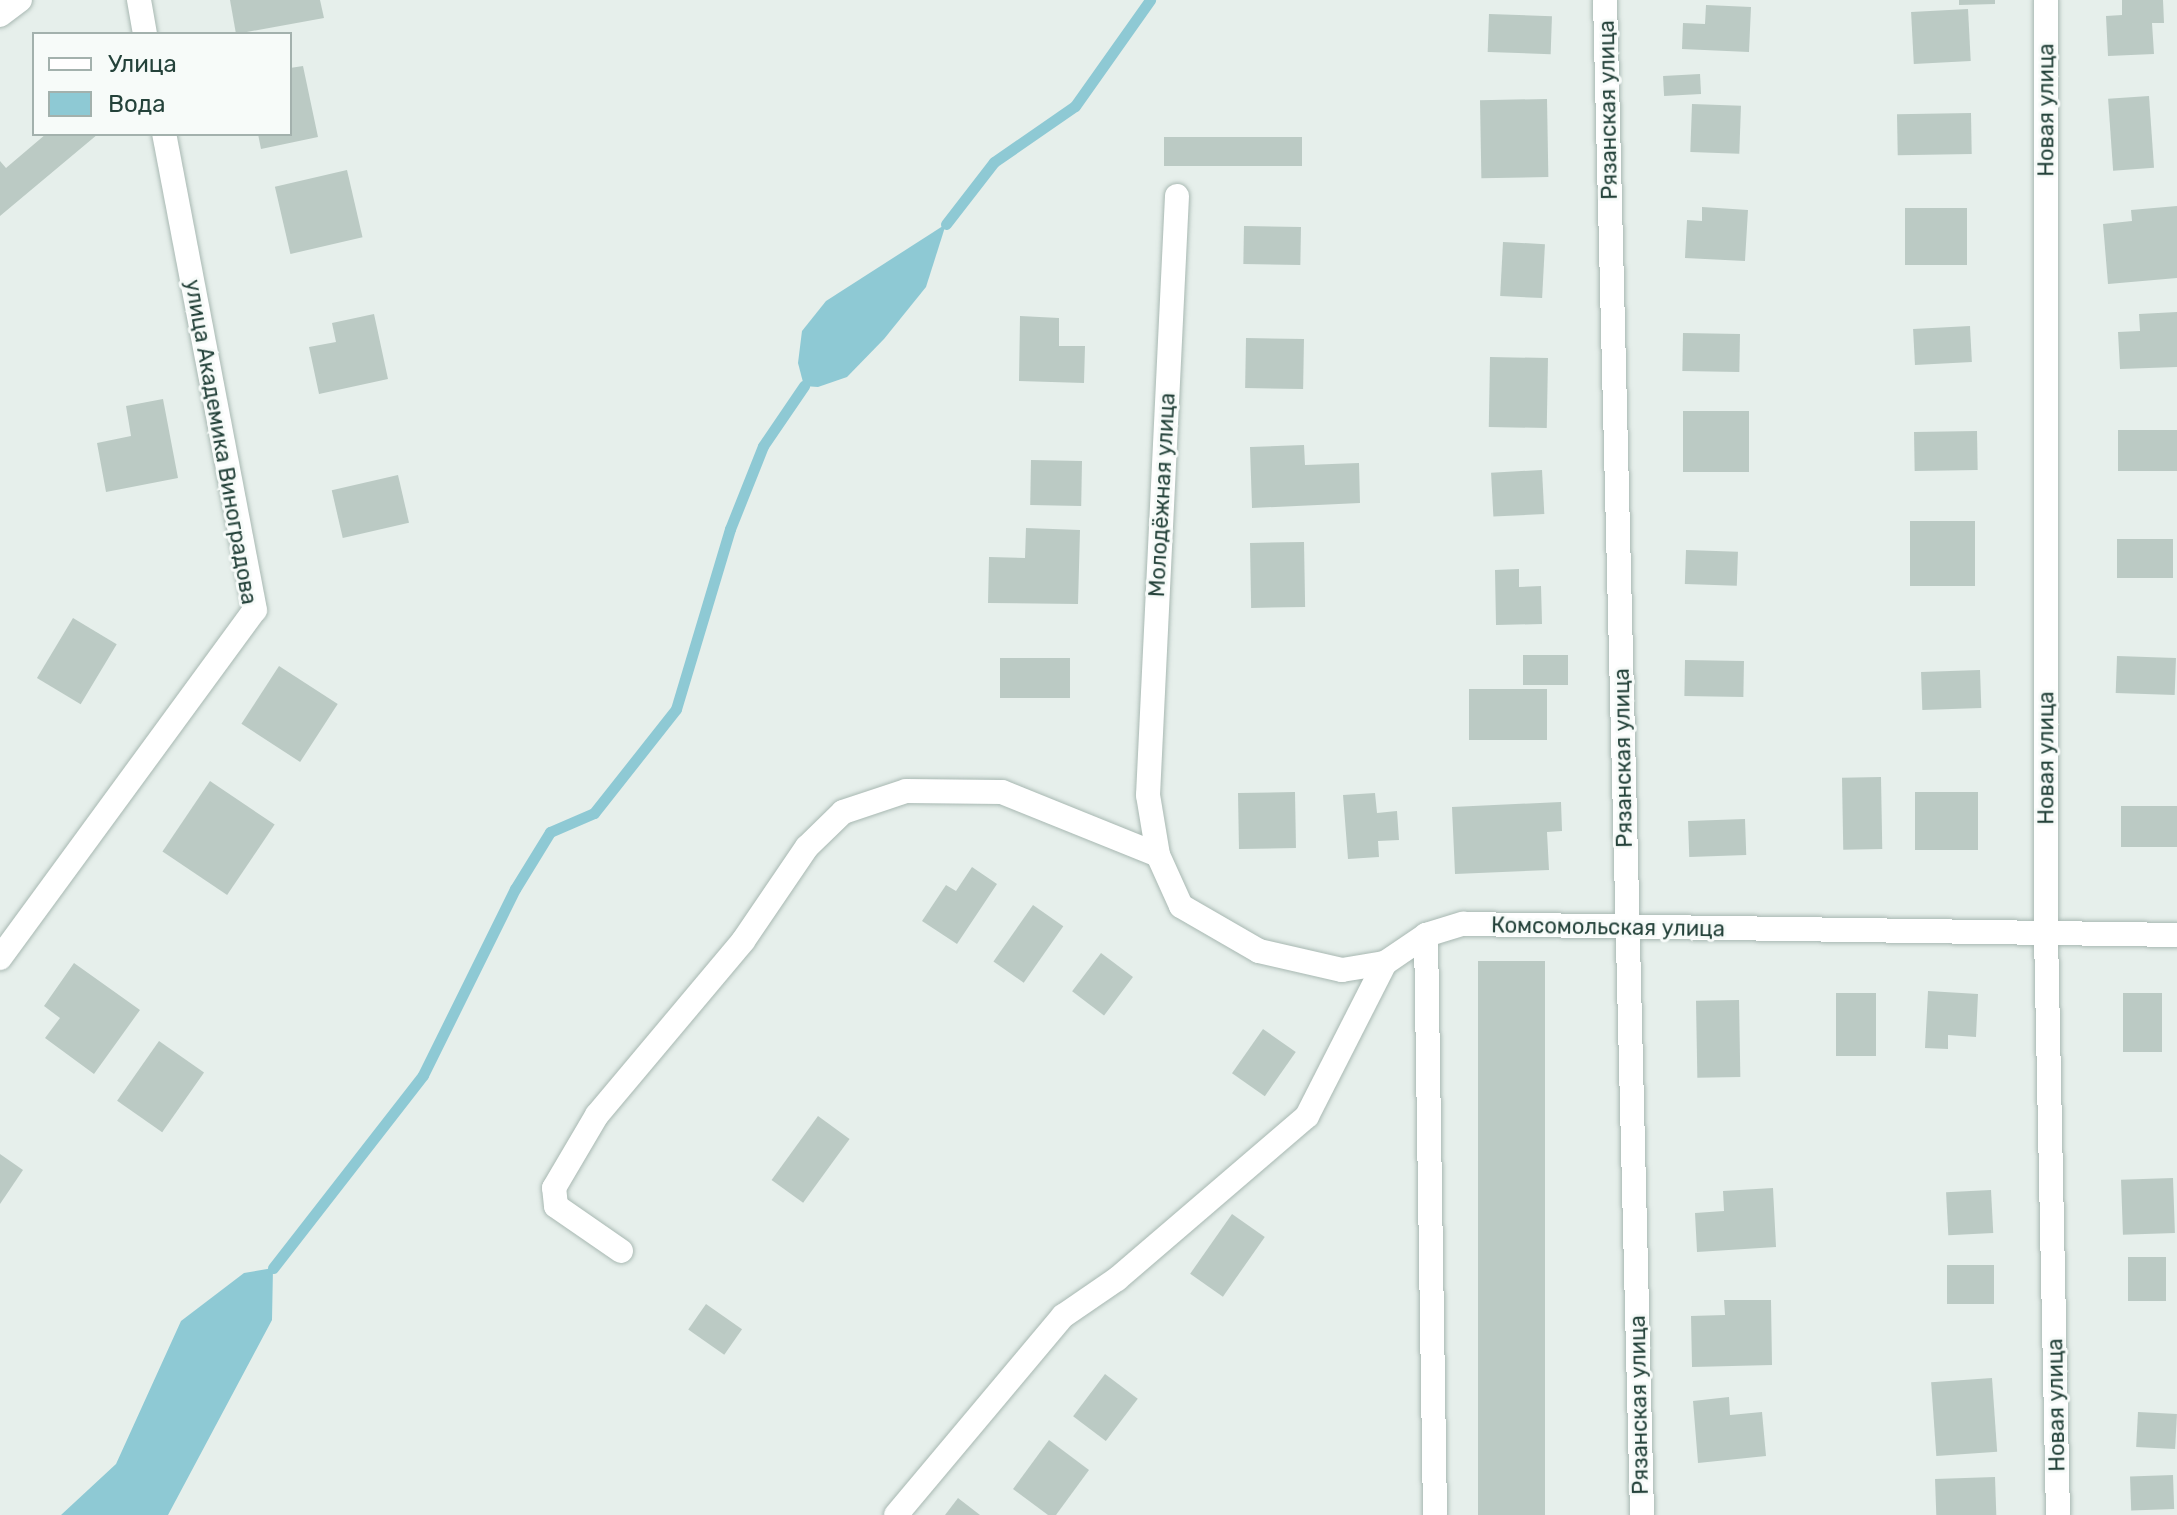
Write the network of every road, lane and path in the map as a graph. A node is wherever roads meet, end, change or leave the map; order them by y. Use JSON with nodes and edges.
{"nodes":[{"id":1,"x":20,"y":0,"type":"edge"},
{"id":2,"x":139,"y":0,"type":"edge"},
{"id":3,"x":1605,"y":0,"type":"edge"},
{"id":4,"x":2046,"y":0,"type":"edge"},
{"id":5,"x":0,"y":15,"type":"edge"},
{"id":6,"x":145,"y":32,"type":"edge"},
{"id":7,"x":164,"y":136,"type":"edge"},
{"id":8,"x":1177,"y":196,"type":"dead end"},
{"id":9,"x":1148,"y":795,"type":"joint"},
{"id":10,"x":1158,"y":855,"type":"junction"},
{"id":11,"x":1627,"y":927,"type":"junction"},
{"id":12,"x":2046,"y":934,"type":"junction"},
{"id":13,"x":1426,"y":935,"type":"junction"},
{"id":14,"x":2177,"y":935,"type":"edge"},
{"id":15,"x":0,"y":958,"type":"edge"},
{"id":16,"x":1385,"y":963,"type":"junction"},
{"id":17,"x":621,"y":1251,"type":"dead end"},
{"id":18,"x":896,"y":1515,"type":"edge"},
{"id":19,"x":1435,"y":1515,"type":"edge"},
{"id":20,"x":1642,"y":1515,"type":"edge"},
{"id":21,"x":2058,"y":1515,"type":"edge"}],
"edges":[{"from":1,"to":5,"type":"street"},
{"from":2,"to":6,"type":"street"},
{"from":3,"to":11,"type":"street","name":"Рязанская улица"},
{"from":4,"to":12,"type":"street","name":"Новая улица"},
{"from":7,"to":15,"type":"street","name":"улица Академика Виноградова"},
{"from":8,"to":9,"type":"street","name":"Молодёжная улица"},
{"from":9,"to":10,"type":"street","name":"Комсомольская улица"},
{"from":10,"to":16,"type":"street","name":"Комсомольская улица"},
{"from":10,"to":17,"type":"street"},
{"from":11,"to":12,"type":"street","name":"Комсомольская улица"},
{"from":11,"to":13,"type":"street","name":"Комсомольская улица"},
{"from":11,"to":20,"type":"street","name":"Рязанская улица"},
{"from":12,"to":14,"type":"street","name":"Комсомольская улица"},
{"from":12,"to":21,"type":"street","name":"Новая улица"},
{"from":13,"to":16,"type":"street","name":"Комсомольская улица"},
{"from":13,"to":19,"type":"street"},
{"from":16,"to":18,"type":"street"}]}
